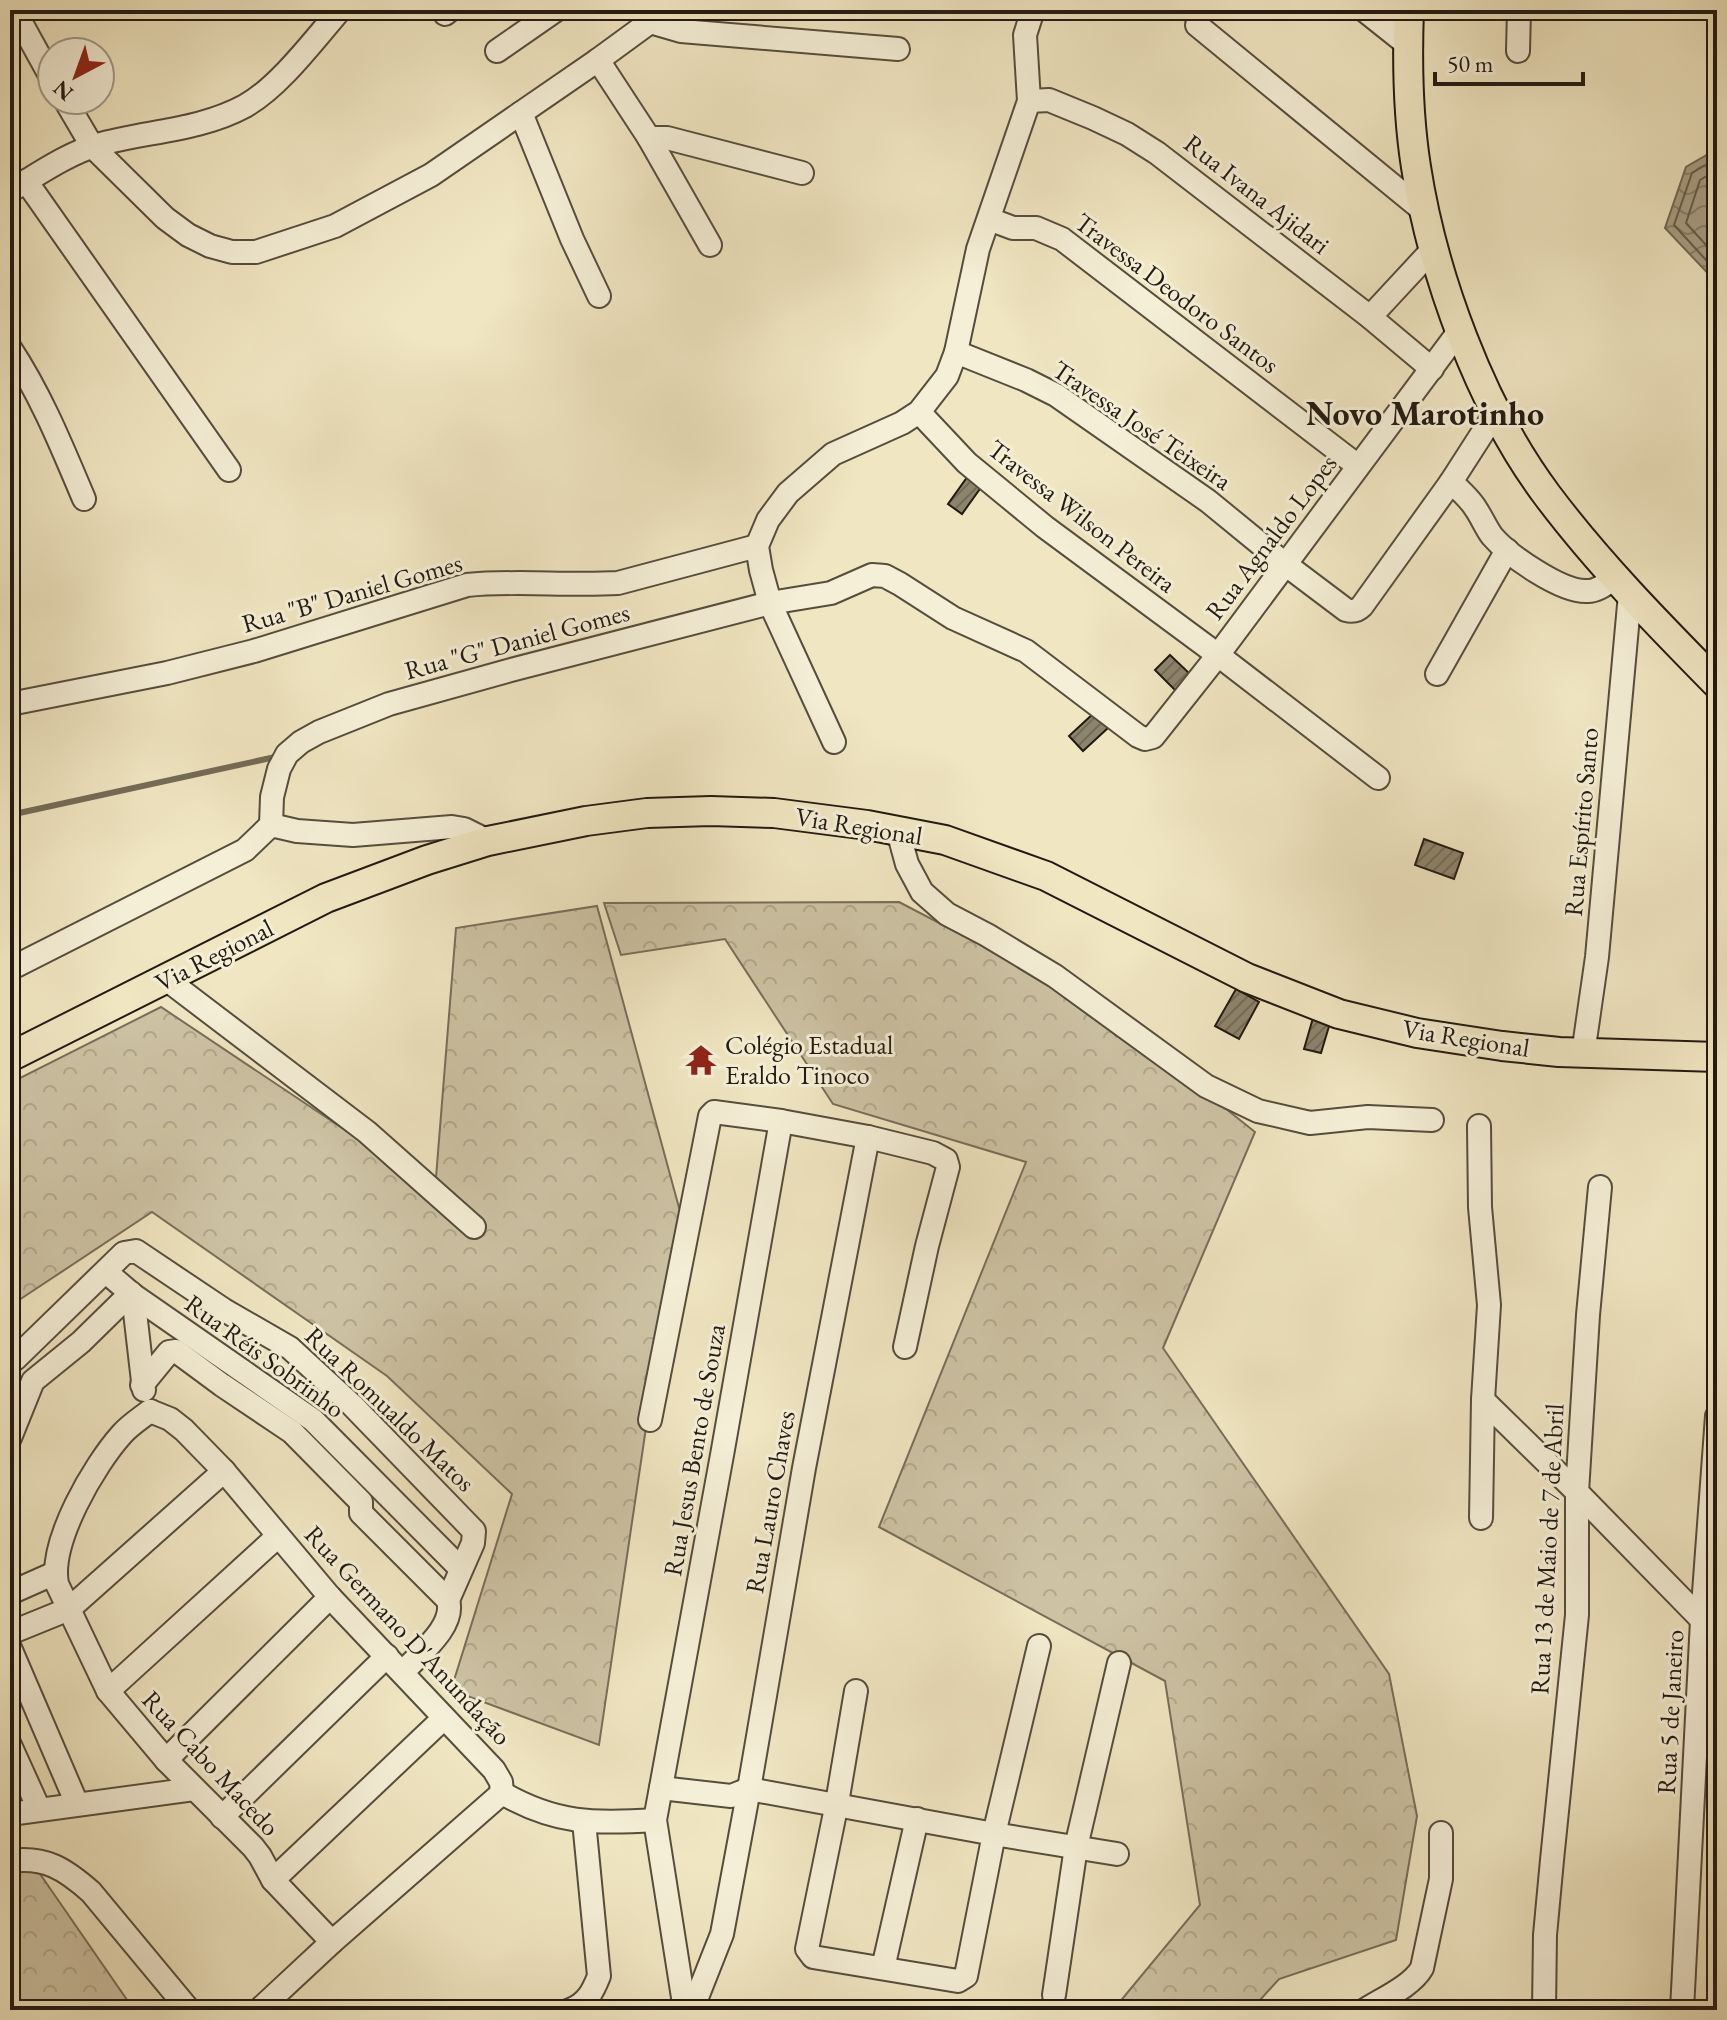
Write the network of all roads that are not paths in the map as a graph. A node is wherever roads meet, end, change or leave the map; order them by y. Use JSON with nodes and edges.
{"nodes":[{"id":1,"x":14,"y":10,"type":"edge"},
{"id":2,"x":340,"y":10,"type":"edge"},
{"id":3,"x":556,"y":10,"type":"edge"},
{"id":4,"x":1033,"y":10,"type":"edge"},
{"id":5,"x":1364,"y":10,"type":"edge"},
{"id":6,"x":1409,"y":10,"type":"edge"},
{"id":7,"x":1519,"y":10,"type":"edge"},
{"id":8,"x":656,"y":16,"type":"edge"},
{"id":9,"x":1197,"y":25,"type":"dead end"},
{"id":10,"x":1408,"y":45,"type":"junction"},
{"id":11,"x":898,"y":49,"type":"dead end"},
{"id":12,"x":36,"y":50,"type":"edge"},
{"id":13,"x":497,"y":51,"type":"dead end"},
{"id":14,"x":1518,"y":51,"type":"dead end"},
{"id":15,"x":598,"y":60,"type":"junction"},
{"id":16,"x":1029,"y":101,"type":"junction"},
{"id":17,"x":521,"y":113,"type":"junction"},
{"id":18,"x":74,"y":116,"type":"edge"},
{"id":19,"x":649,"y":138,"type":"junction"},
{"id":20,"x":92,"y":146,"type":"junction"},
{"id":21,"x":802,"y":173,"type":"dead end"},
{"id":22,"x":18,"y":186,"type":"edge"},
{"id":23,"x":1425,"y":212,"type":"junction"},
{"id":24,"x":989,"y":219,"type":"junction"},
{"id":25,"x":710,"y":245,"type":"dead end"},
{"id":26,"x":1434,"y":248,"type":"junction"},
{"id":27,"x":599,"y":296,"type":"dead end"},
{"id":28,"x":1370,"y":317,"type":"junction"},
{"id":29,"x":1460,"y":330,"type":"junction"},
{"id":30,"x":10,"y":348,"type":"edge"},
{"id":31,"x":956,"y":352,"type":"junction"},
{"id":32,"x":1432,"y":369,"type":"junction"},
{"id":33,"x":919,"y":412,"type":"junction"},
{"id":34,"x":1496,"y":412,"type":"junction"},
{"id":35,"x":1358,"y":466,"type":"junction"},
{"id":36,"x":229,"y":470,"type":"dead end"},
{"id":37,"x":1451,"y":482,"type":"junction"},
{"id":38,"x":84,"y":499,"type":"dead end"},
{"id":39,"x":757,"y":546,"type":"junction"},
{"id":40,"x":1507,"y":550,"type":"junction"},
{"id":41,"x":1285,"y":564,"type":"junction"},
{"id":42,"x":1623,"y":586,"type":"junction"},
{"id":43,"x":770,"y":603,"type":"junction"},
{"id":44,"x":1218,"y":655,"type":"junction"},
{"id":45,"x":1437,"y":674,"type":"dead end"},
{"id":46,"x":1717,"y":684,"type":"edge"},
{"id":47,"x":10,"y":704,"type":"edge"},
{"id":48,"x":1153,"y":737,"type":"joint"},
{"id":49,"x":834,"y":742,"type":"dead end"},
{"id":50,"x":1378,"y":778,"type":"dead end"},
{"id":51,"x":271,"y":825,"type":"junction"},
{"id":52,"x":898,"y":831,"type":"junction"},
{"id":53,"x":488,"y":841,"type":"junction"},
{"id":54,"x":10,"y":969,"type":"edge"},
{"id":55,"x":166,"y":979,"type":"junction"},
{"id":56,"x":1583,"y":1054,"type":"junction"},
{"id":57,"x":10,"y":1057,"type":"edge"},
{"id":58,"x":1717,"y":1057,"type":"edge"},
{"id":59,"x":1432,"y":1120,"type":"dead end"},
{"id":60,"x":781,"y":1121,"type":"junction"},
{"id":61,"x":1479,"y":1126,"type":"dead end"},
{"id":62,"x":868,"y":1137,"type":"junction"},
{"id":63,"x":1600,"y":1187,"type":"dead end"},
{"id":64,"x":474,"y":1227,"type":"dead end"},
{"id":65,"x":106,"y":1272,"type":"junction"},
{"id":66,"x":132,"y":1294,"type":"junction"},
{"id":67,"x":905,"y":1347,"type":"dead end"},
{"id":68,"x":15,"y":1359,"type":"dead end"},
{"id":69,"x":142,"y":1385,"type":"junction"},
{"id":70,"x":1483,"y":1400,"type":"junction"},
{"id":71,"x":150,"y":1411,"type":"junction"},
{"id":72,"x":1717,"y":1416,"type":"edge"},
{"id":73,"x":650,"y":1420,"type":"dead end"},
{"id":74,"x":10,"y":1438,"type":"edge"},
{"id":75,"x":224,"y":1471,"type":"junction"},
{"id":76,"x":1577,"y":1492,"type":"junction"},
{"id":77,"x":1481,"y":1518,"type":"dead end"},
{"id":78,"x":278,"y":1536,"type":"junction"},
{"id":79,"x":461,"y":1569,"type":"junction"},
{"id":80,"x":55,"y":1573,"type":"junction"},
{"id":81,"x":10,"y":1593,"type":"edge"},
{"id":82,"x":330,"y":1597,"type":"junction"},
{"id":83,"x":448,"y":1600,"type":"junction"},
{"id":84,"x":69,"y":1609,"type":"junction"},
{"id":85,"x":1710,"y":1628,"type":"edge"},
{"id":86,"x":10,"y":1633,"type":"edge"},
{"id":87,"x":1039,"y":1646,"type":"dead end"},
{"id":88,"x":10,"y":1648,"type":"edge"},
{"id":89,"x":1119,"y":1663,"type":"dead end"},
{"id":90,"x":395,"y":1664,"type":"junction"},
{"id":91,"x":108,"y":1691,"type":"junction"},
{"id":92,"x":856,"y":1691,"type":"dead end"},
{"id":93,"x":444,"y":1718,"type":"junction"},
{"id":94,"x":10,"y":1745,"type":"edge"},
{"id":95,"x":166,"y":1760,"type":"junction"},
{"id":96,"x":661,"y":1788,"type":"junction"},
{"id":97,"x":194,"y":1789,"type":"junction"},
{"id":98,"x":749,"y":1789,"type":"junction"},
{"id":99,"x":502,"y":1793,"type":"junction"},
{"id":100,"x":837,"y":1803,"type":"junction"},
{"id":101,"x":77,"y":1804,"type":"junction"},
{"id":102,"x":39,"y":1809,"type":"junction"},
{"id":103,"x":10,"y":1814,"type":"edge"},
{"id":104,"x":222,"y":1817,"type":"junction"},
{"id":105,"x":917,"y":1819,"type":"junction"},
{"id":106,"x":655,"y":1820,"type":"junction"},
{"id":107,"x":584,"y":1821,"type":"junction"},
{"id":108,"x":1441,"y":1833,"type":"dead end"},
{"id":109,"x":994,"y":1834,"type":"junction"},
{"id":110,"x":1076,"y":1847,"type":"junction"},
{"id":111,"x":1117,"y":1854,"type":"dead end"},
{"id":112,"x":10,"y":1861,"type":"edge"},
{"id":113,"x":273,"y":1880,"type":"junction"},
{"id":114,"x":332,"y":1942,"type":"junction"},
{"id":115,"x":883,"y":1968,"type":"junction"},
{"id":116,"x":1054,"y":1995,"type":"dead end"},
{"id":117,"x":189,"y":2010,"type":"edge"},
{"id":118,"x":259,"y":2010,"type":"edge"},
{"id":119,"x":570,"y":2010,"type":"edge"},
{"id":120,"x":685,"y":2010,"type":"edge"},
{"id":121,"x":692,"y":2010,"type":"edge"},
{"id":122,"x":1365,"y":2010,"type":"edge"},
{"id":123,"x":1544,"y":2010,"type":"edge"},
{"id":124,"x":1682,"y":2010,"type":"edge"}],
"edges":[{"from":1,"to":12,"type":"street"},
{"from":2,"to":20,"type":"street"},
{"from":3,"to":13,"type":"street"},
{"from":4,"to":16,"type":"street"},
{"from":5,"to":10,"type":"street"},
{"from":6,"to":10,"type":"main road"},
{"from":7,"to":14,"type":"street"},
{"from":8,"to":11,"type":"street"},
{"from":8,"to":15,"type":"street"},
{"from":9,"to":23,"type":"street"},
{"from":10,"to":23,"type":"main road"},
{"from":15,"to":17,"type":"street"},
{"from":15,"to":19,"type":"street"},
{"from":16,"to":24,"type":"street"},
{"from":16,"to":28,"type":"street","name":"Rua Ivana Ajidari"},
{"from":17,"to":20,"type":"street"},
{"from":17,"to":27,"type":"street"},
{"from":18,"to":20,"type":"street"},
{"from":19,"to":21,"type":"street"},
{"from":19,"to":25,"type":"street"},
{"from":20,"to":22,"type":"street"},
{"from":22,"to":36,"type":"street"},
{"from":23,"to":26,"type":"main road"},
{"from":24,"to":31,"type":"street"},
{"from":24,"to":35,"type":"street","name":"Travessa Deodoro Santos"},
{"from":26,"to":28,"type":"street"},
{"from":26,"to":29,"type":"main road"},
{"from":28,"to":32,"type":"street","name":"Rua Ivana Ajidari"},
{"from":29,"to":32,"type":"street","name":"Rua Agnaldo Lopes"},
{"from":29,"to":34,"type":"main road"},
{"from":30,"to":38,"type":"street"},
{"from":31,"to":33,"type":"street"},
{"from":31,"to":41,"type":"street","name":"Travessa José Teixeira"},
{"from":32,"to":35,"type":"street","name":"Rua Agnaldo Lopes"},
{"from":33,"to":39,"type":"street"},
{"from":33,"to":44,"type":"street","name":"Travessa Wilson Pereira"},
{"from":34,"to":37,"type":"street"},
{"from":34,"to":42,"type":"main road"},
{"from":35,"to":41,"type":"street","name":"Rua Agnaldo Lopes"},
{"from":37,"to":40,"type":"street"},
{"from":37,"to":41,"type":"street","name":"Travessa José Teixeira"},
{"from":39,"to":43,"type":"street"},
{"from":39,"to":47,"type":"street","name":"Rua \"B\" Daniel Gomes"},
{"from":40,"to":42,"type":"street"},
{"from":40,"to":45,"type":"street"},
{"from":41,"to":44,"type":"street","name":"Rua Agnaldo Lopes"},
{"from":42,"to":46,"type":"main road"},
{"from":42,"to":56,"type":"street","name":"Rua Espírito Santo"},
{"from":43,"to":48,"type":"street","name":"Rua \"G\" Daniel Gomes"},
{"from":43,"to":49,"type":"street"},
{"from":43,"to":51,"type":"street","name":"Rua \"G\" Daniel Gomes"},
{"from":44,"to":48,"type":"street","name":"Rua Agnaldo Lopes"},
{"from":44,"to":50,"type":"street","name":"Travessa Wilson Pereira"},
{"from":51,"to":53,"type":"street"},
{"from":51,"to":54,"type":"street"},
{"from":52,"to":53,"type":"main road","name":"Via Regional"},
{"from":52,"to":56,"type":"main road","name":"Via Regional"},
{"from":52,"to":59,"type":"street"},
{"from":53,"to":55,"type":"main road","name":"Via Regional"},
{"from":55,"to":57,"type":"main road","name":"Via Regional"},
{"from":55,"to":64,"type":"street"},
{"from":56,"to":58,"type":"main road","name":"Via Regional"},
{"from":60,"to":62,"type":"street"},
{"from":60,"to":73,"type":"street"},
{"from":60,"to":96,"type":"street","name":"Rua Jesus Bento de Souza"},
{"from":61,"to":70,"type":"street"},
{"from":62,"to":67,"type":"street"},
{"from":62,"to":98,"type":"street","name":"Rua Lauro Chaves"},
{"from":63,"to":76,"type":"street","name":"Rua 13 de Maio de 7 de Abril"},
{"from":65,"to":66,"type":"street","name":"Rua Réis Sobrinho"},
{"from":65,"to":68,"type":"street"},
{"from":65,"to":79,"type":"street","name":"Rua Romualdo Matos"},
{"from":66,"to":69,"type":"street"},
{"from":66,"to":74,"type":"street"},
{"from":66,"to":79,"type":"street","name":"Rua Réis Sobrinho"},
{"from":69,"to":71,"type":"street"},
{"from":69,"to":83,"type":"street"},
{"from":70,"to":76,"type":"street"},
{"from":70,"to":77,"type":"street"},
{"from":71,"to":75,"type":"street","name":"Rua Germano D'Anundação"},
{"from":71,"to":80,"type":"street"},
{"from":72,"to":85,"type":"street","name":"Rua 5 de Janeiro"},
{"from":75,"to":78,"type":"street","name":"Rua Germano D'Anundação"},
{"from":75,"to":84,"type":"street"},
{"from":76,"to":85,"type":"street"},
{"from":76,"to":123,"type":"street","name":"Rua 13 de Maio de 7 de Abril"},
{"from":78,"to":82,"type":"street","name":"Rua Germano D'Anundação"},
{"from":78,"to":91,"type":"street"},
{"from":79,"to":83,"type":"street","name":"Rua Romualdo Matos"},
{"from":80,"to":81,"type":"street"},
{"from":80,"to":84,"type":"street","name":"Rua Cabo Macedo"},
{"from":82,"to":90,"type":"street","name":"Rua Germano D'Anundação"},
{"from":82,"to":95,"type":"street"},
{"from":83,"to":90,"type":"street","name":"Rua Romualdo Matos"},
{"from":84,"to":86,"type":"street"},
{"from":84,"to":91,"type":"street","name":"Rua Cabo Macedo"},
{"from":85,"to":124,"type":"street","name":"Rua 5 de Janeiro"},
{"from":87,"to":109,"type":"street"},
{"from":88,"to":101,"type":"street"},
{"from":89,"to":110,"type":"street"},
{"from":90,"to":93,"type":"street","name":"Rua Germano D'Anundação"},
{"from":90,"to":104,"type":"street","name":"Rua Romualdo Matos"},
{"from":91,"to":95,"type":"street","name":"Rua Cabo Macedo"},
{"from":92,"to":100,"type":"street"},
{"from":93,"to":99,"type":"street","name":"Rua Germano D'Anundação"},
{"from":93,"to":113,"type":"street"},
{"from":94,"to":102,"type":"street"},
{"from":95,"to":97,"type":"street","name":"Rua Cabo Macedo"},
{"from":96,"to":98,"type":"street"},
{"from":96,"to":106,"type":"street","name":"Rua Jesus Bento de Souza"},
{"from":97,"to":101,"type":"street"},
{"from":97,"to":104,"type":"street","name":"Rua Cabo Macedo"},
{"from":98,"to":100,"type":"street"},
{"from":98,"to":121,"type":"street","name":"Rua Lauro Chaves"},
{"from":99,"to":107,"type":"street"},
{"from":99,"to":114,"type":"street"},
{"from":100,"to":105,"type":"street"},
{"from":100,"to":115,"type":"street"},
{"from":101,"to":102,"type":"street"},
{"from":102,"to":103,"type":"street"},
{"from":104,"to":113,"type":"street","name":"Rua Cabo Macedo"},
{"from":105,"to":109,"type":"street"},
{"from":105,"to":115,"type":"street"},
{"from":106,"to":107,"type":"street"},
{"from":106,"to":120,"type":"street","name":"Rua Jesus Bento de Souza"},
{"from":107,"to":119,"type":"street"},
{"from":108,"to":122,"type":"street"},
{"from":109,"to":110,"type":"street"},
{"from":109,"to":115,"type":"street"},
{"from":110,"to":111,"type":"street"},
{"from":110,"to":116,"type":"street"},
{"from":112,"to":117,"type":"street"},
{"from":113,"to":114,"type":"street","name":"Rua Cabo Macedo"},
{"from":114,"to":118,"type":"street"}]}
